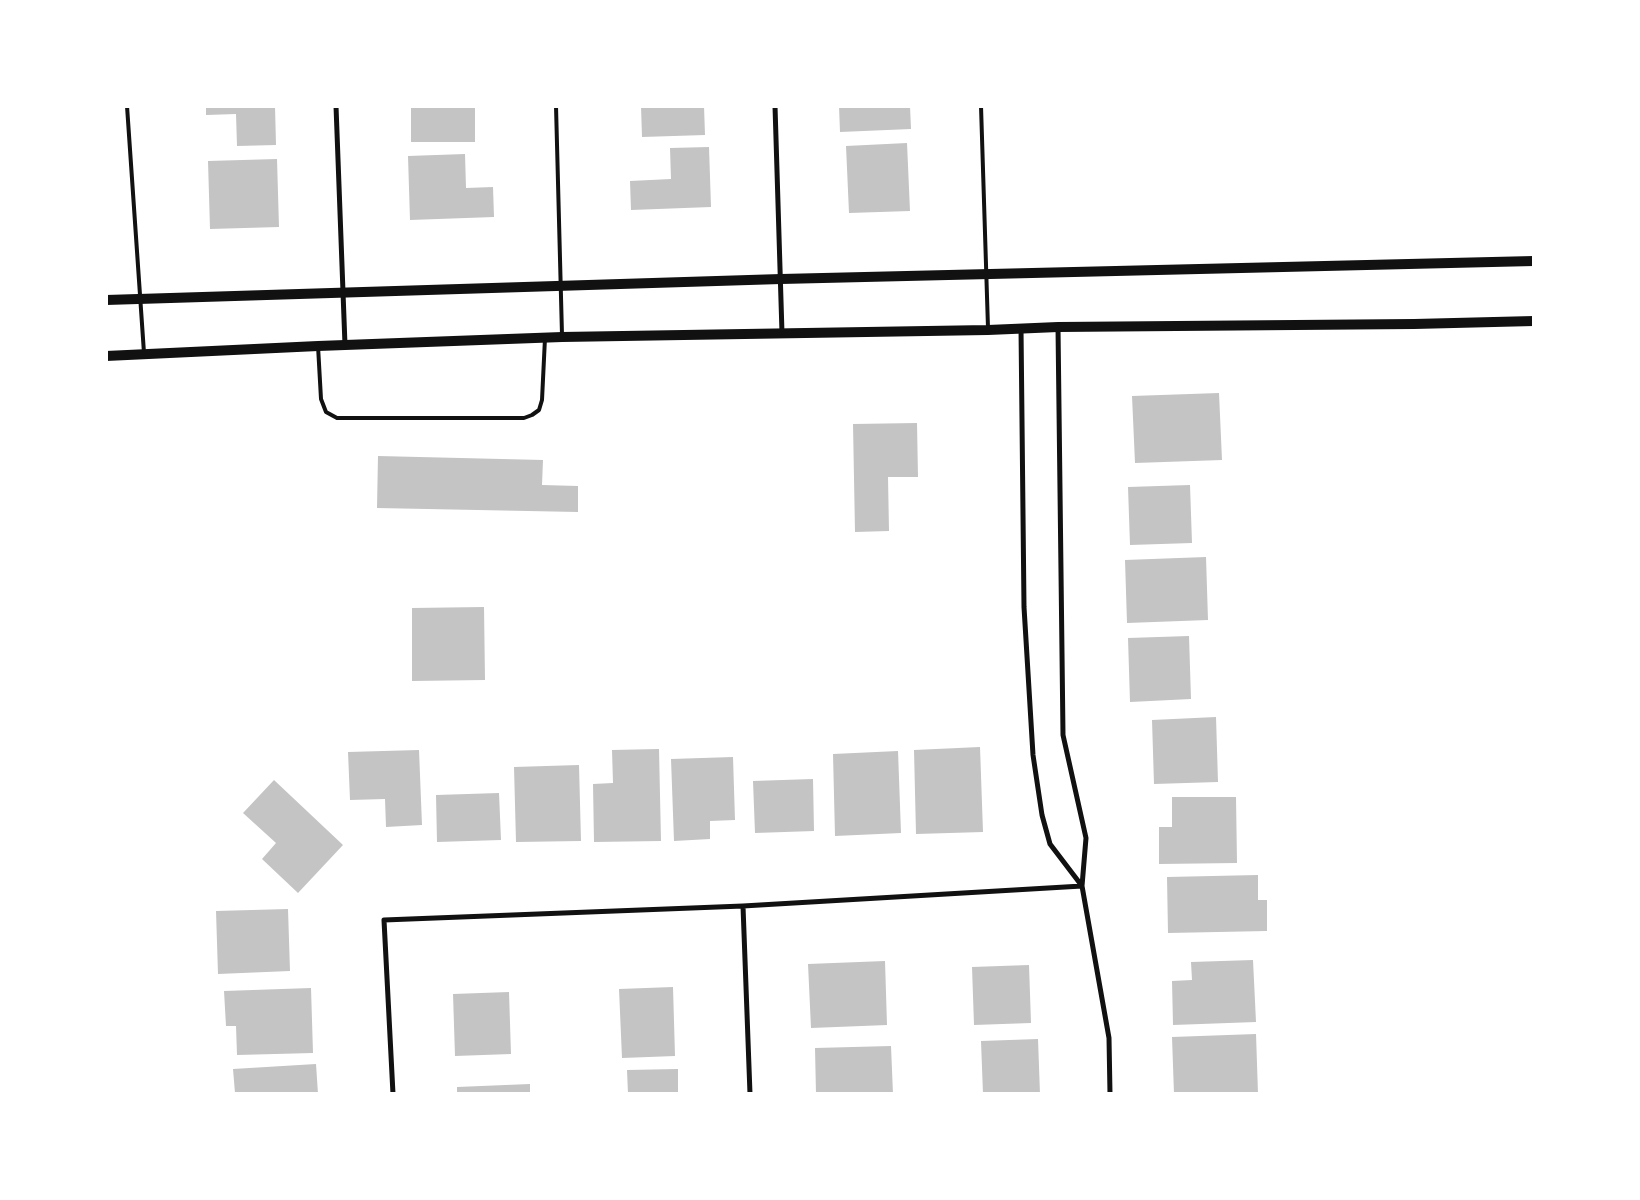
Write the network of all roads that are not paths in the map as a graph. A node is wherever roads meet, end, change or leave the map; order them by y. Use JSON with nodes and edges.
{"nodes":[{"id":1,"x":127,"y":106,"type":"edge"},
{"id":2,"x":336,"y":106,"type":"edge"},
{"id":3,"x":556,"y":106,"type":"edge"},
{"id":4,"x":775,"y":106,"type":"edge"},
{"id":5,"x":981,"y":106,"type":"edge"},
{"id":6,"x":1534,"y":261,"type":"edge"},
{"id":7,"x":985,"y":274,"type":"junction"},
{"id":8,"x":781,"y":279,"type":"junction"},
{"id":9,"x":561,"y":286,"type":"junction"},
{"id":10,"x":342,"y":292,"type":"junction"},
{"id":11,"x":141,"y":298,"type":"junction"},
{"id":12,"x":106,"y":300,"type":"edge"},
{"id":13,"x":1534,"y":320,"type":"edge"},
{"id":14,"x":1058,"y":327,"type":"junction"},
{"id":15,"x":1021,"y":328,"type":"junction"},
{"id":16,"x":988,"y":330,"type":"junction"},
{"id":17,"x":782,"y":334,"type":"junction"},
{"id":18,"x":545,"y":338,"type":"junction"},
{"id":19,"x":562,"y":338,"type":"junction"},
{"id":20,"x":345,"y":345,"type":"junction"},
{"id":21,"x":318,"y":346,"type":"junction"},
{"id":22,"x":144,"y":353,"type":"junction"},
{"id":23,"x":106,"y":356,"type":"edge"},
{"id":24,"x":1082,"y":886,"type":"junction"},
{"id":25,"x":743,"y":906,"type":"junction"},
{"id":26,"x":393,"y":1094,"type":"edge"},
{"id":27,"x":750,"y":1094,"type":"edge"},
{"id":28,"x":1110,"y":1094,"type":"edge"}],
"edges":[{"from":1,"to":11,"type":"lane"},
{"from":2,"to":10,"type":"street"},
{"from":3,"to":9,"type":"lane"},
{"from":4,"to":8,"type":"street"},
{"from":5,"to":7,"type":"lane"},
{"from":6,"to":7,"type":"main road"},
{"from":7,"to":8,"type":"main road"},
{"from":7,"to":16,"type":"lane"},
{"from":8,"to":9,"type":"main road"},
{"from":8,"to":17,"type":"street"},
{"from":9,"to":10,"type":"main road"},
{"from":9,"to":19,"type":"lane"},
{"from":10,"to":11,"type":"main road"},
{"from":10,"to":20,"type":"street"},
{"from":11,"to":12,"type":"main road"},
{"from":11,"to":22,"type":"lane"},
{"from":13,"to":14,"type":"main road"},
{"from":14,"to":15,"type":"main road"},
{"from":14,"to":24,"type":"street"},
{"from":15,"to":16,"type":"main road"},
{"from":15,"to":24,"type":"street"},
{"from":16,"to":17,"type":"main road"},
{"from":17,"to":19,"type":"main road"},
{"from":18,"to":19,"type":"main road"},
{"from":18,"to":20,"type":"main road"},
{"from":18,"to":21,"type":"lane"},
{"from":20,"to":21,"type":"main road"},
{"from":21,"to":22,"type":"main road"},
{"from":22,"to":23,"type":"main road"},
{"from":24,"to":25,"type":"street"},
{"from":24,"to":28,"type":"street"},
{"from":25,"to":26,"type":"street"},
{"from":25,"to":27,"type":"street"}]}
